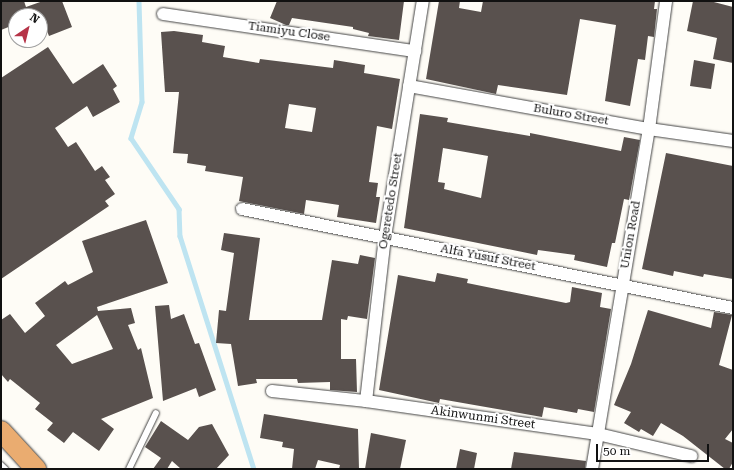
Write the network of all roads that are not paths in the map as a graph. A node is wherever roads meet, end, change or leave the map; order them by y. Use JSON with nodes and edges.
{"nodes":[{"id":1,"x":423,"y":1,"type":"edge"},
{"id":2,"x":666,"y":1,"type":"edge"},
{"id":3,"x":163,"y":14,"type":"dead end"},
{"id":4,"x":415,"y":51,"type":"junction"},
{"id":5,"x":409,"y":86,"type":"junction"},
{"id":6,"x":649,"y":129,"type":"junction"},
{"id":7,"x":733,"y":141,"type":"edge"},
{"id":8,"x":242,"y":209,"type":"dead end"},
{"id":9,"x":385,"y":237,"type":"junction"},
{"id":10,"x":623,"y":285,"type":"junction"},
{"id":11,"x":733,"y":308,"type":"edge"},
{"id":12,"x":272,"y":391,"type":"dead end"},
{"id":13,"x":366,"y":401,"type":"junction"},
{"id":14,"x":156,"y":413,"type":"dead end"},
{"id":15,"x":1,"y":431,"type":"edge"},
{"id":16,"x":598,"y":434,"type":"junction"},
{"id":17,"x":691,"y":456,"type":"dead end"},
{"id":18,"x":1,"y":465,"type":"edge"},
{"id":19,"x":5,"y":469,"type":"edge"},
{"id":20,"x":36,"y":469,"type":"edge"},
{"id":21,"x":129,"y":469,"type":"edge"},
{"id":22,"x":592,"y":469,"type":"edge"}],
"edges":[{"from":1,"to":4,"type":"street","name":"Ogeretedo Street"},
{"from":2,"to":6,"type":"street","name":"Union Road"},
{"from":3,"to":4,"type":"street","name":"Tiamiyu Close"},
{"from":4,"to":5,"type":"street","name":"Ogeretedo Street"},
{"from":5,"to":6,"type":"street","name":"Buluro Street"},
{"from":5,"to":9,"type":"street","name":"Ogeretedo Street"},
{"from":6,"to":7,"type":"street","name":"Buluro Street"},
{"from":6,"to":10,"type":"street","name":"Union Road"},
{"from":8,"to":9,"type":"street","name":"Alfa Yusuf Street"},
{"from":9,"to":10,"type":"street","name":"Alfa Yusuf Street"},
{"from":9,"to":13,"type":"street","name":"Ogeretedo Street"},
{"from":10,"to":11,"type":"street","name":"Alfa Yusuf Street"},
{"from":10,"to":16,"type":"street","name":"Union Road"},
{"from":12,"to":13,"type":"street","name":"Akinwunmi Street"},
{"from":13,"to":16,"type":"street","name":"Akinwunmi Street"},
{"from":14,"to":21,"type":"lane"},
{"from":15,"to":20,"type":"highway"},
{"from":16,"to":17,"type":"street","name":"Akinwunmi Street"},
{"from":16,"to":22,"type":"street","name":"Union Road"},
{"from":18,"to":19,"type":"lane"}]}
